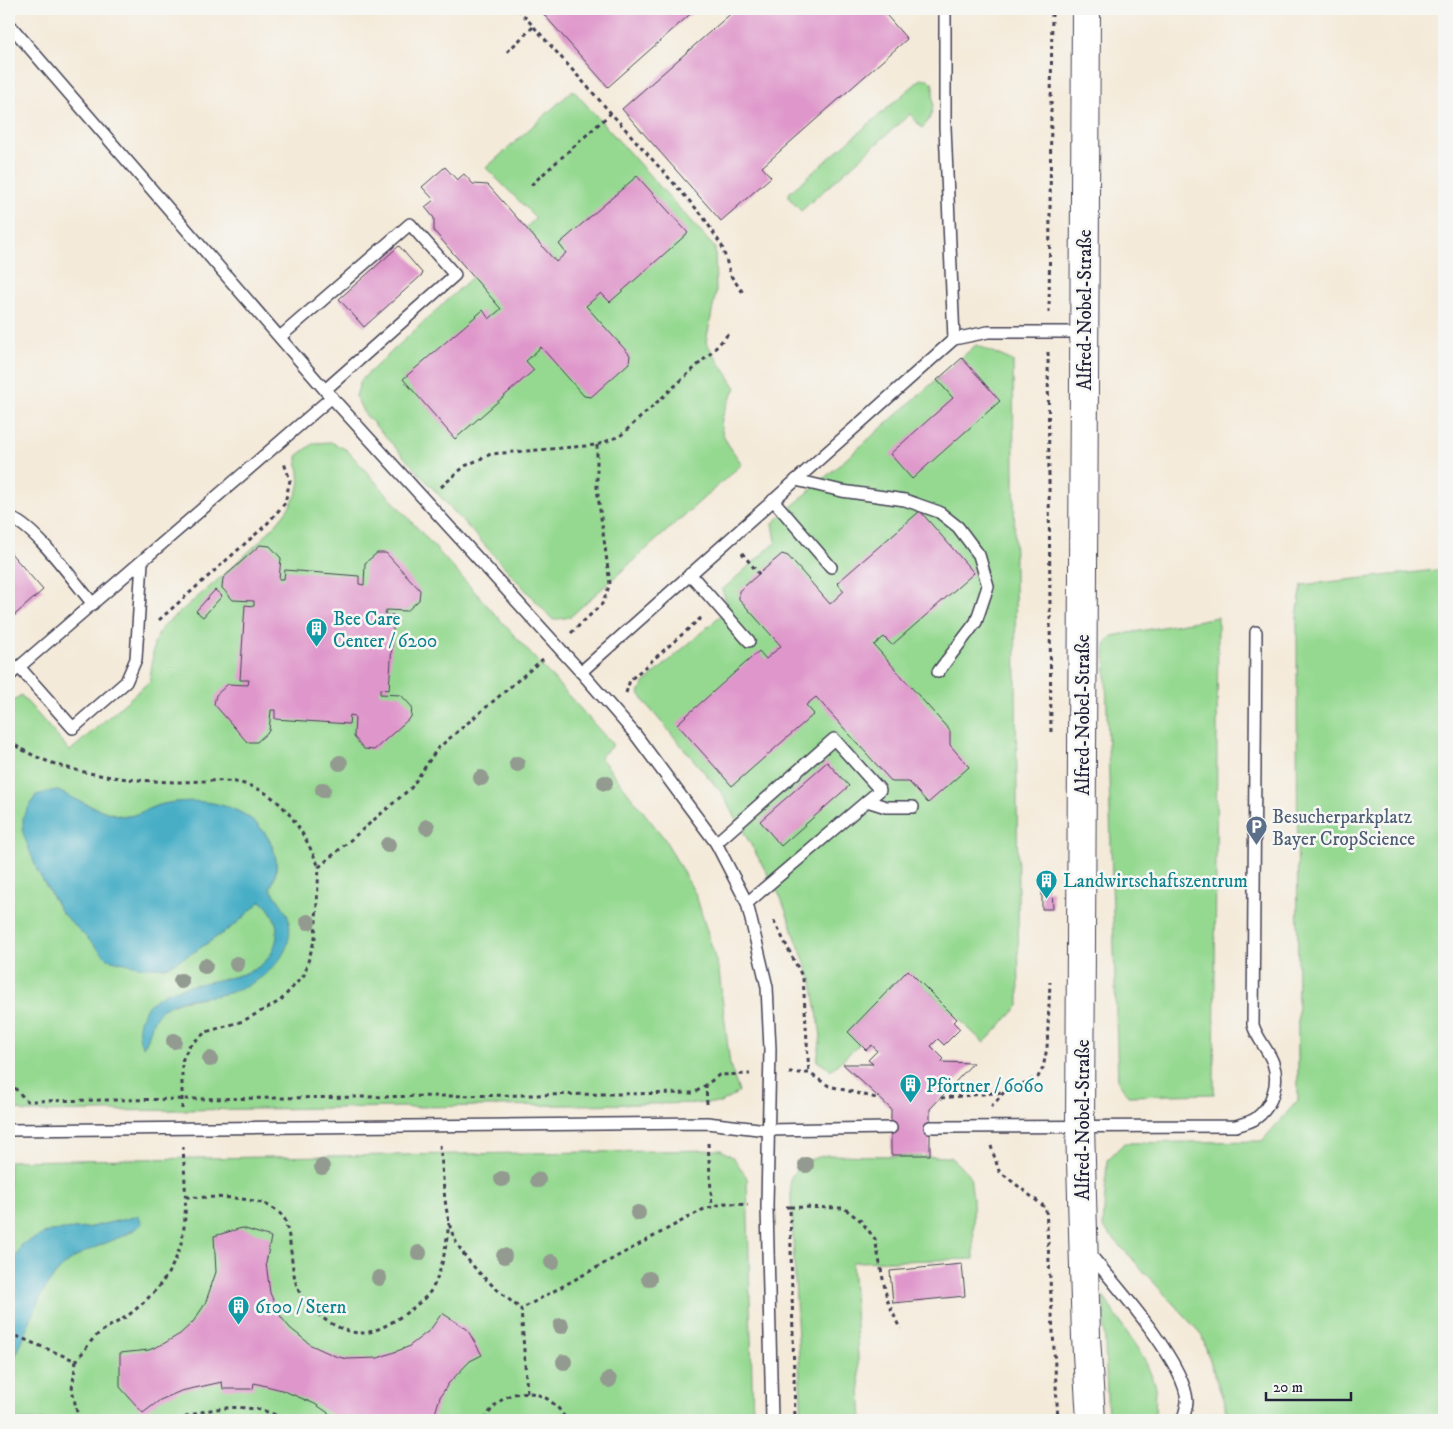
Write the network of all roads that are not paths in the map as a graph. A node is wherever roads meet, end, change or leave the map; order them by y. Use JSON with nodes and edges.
{"nodes":[{"id":1,"x":945,"y":9,"type":"edge"},
{"id":2,"x":1086,"y":9,"type":"edge"},
{"id":3,"x":9,"y":24,"type":"edge"},
{"id":4,"x":1084,"y":332,"type":"junction"},
{"id":5,"x":280,"y":337,"type":"junction"},
{"id":6,"x":954,"y":339,"type":"junction"},
{"id":7,"x":329,"y":393,"type":"junction"},
{"id":8,"x":796,"y":480,"type":"junction"},
{"id":9,"x":773,"y":500,"type":"junction"},
{"id":10,"x":9,"y":518,"type":"edge"},
{"id":11,"x":142,"y":562,"type":"junction"},
{"id":12,"x":831,"y":567,"type":"dead end"},
{"id":13,"x":690,"y":574,"type":"junction"},
{"id":14,"x":93,"y":604,"type":"junction"},
{"id":15,"x":1256,"y":632,"type":"dead end"},
{"id":16,"x":749,"y":641,"type":"dead end"},
{"id":17,"x":19,"y":667,"type":"junction"},
{"id":18,"x":581,"y":672,"type":"junction"},
{"id":19,"x":938,"y":672,"type":"dead end"},
{"id":20,"x":9,"y":676,"type":"edge"},
{"id":21,"x":867,"y":801,"type":"junction"},
{"id":22,"x":912,"y":807,"type":"dead end"},
{"id":23,"x":716,"y":843,"type":"junction"},
{"id":24,"x":748,"y":903,"type":"junction"},
{"id":25,"x":1080,"y":1126,"type":"junction"},
{"id":26,"x":891,"y":1128,"type":"dead end"},
{"id":27,"x":930,"y":1128,"type":"dead end"},
{"id":28,"x":9,"y":1130,"type":"edge"},
{"id":29,"x":767,"y":1130,"type":"junction"},
{"id":30,"x":1083,"y":1246,"type":"junction"},
{"id":31,"x":772,"y":1420,"type":"edge"},
{"id":32,"x":1091,"y":1420,"type":"edge"},
{"id":33,"x":1183,"y":1420,"type":"edge"}],
"edges":[{"from":1,"to":6,"type":"lane"},
{"from":2,"to":4,"type":"street","name":"Alfred-Nobel-Straße"},
{"from":3,"to":5,"type":"lane"},
{"from":4,"to":6,"type":"lane"},
{"from":4,"to":25,"type":"street","name":"Alfred-Nobel-Straße"},
{"from":5,"to":7,"type":"lane"},
{"from":5,"to":7,"type":"lane"},
{"from":6,"to":8,"type":"lane"},
{"from":7,"to":11,"type":"lane"},
{"from":7,"to":18,"type":"lane"},
{"from":8,"to":9,"type":"lane"},
{"from":8,"to":19,"type":"lane"},
{"from":9,"to":12,"type":"lane"},
{"from":9,"to":13,"type":"lane"},
{"from":10,"to":14,"type":"lane"},
{"from":11,"to":14,"type":"lane"},
{"from":11,"to":17,"type":"lane"},
{"from":13,"to":16,"type":"lane"},
{"from":13,"to":18,"type":"lane"},
{"from":14,"to":17,"type":"lane"},
{"from":15,"to":25,"type":"lane"},
{"from":17,"to":20,"type":"lane"},
{"from":18,"to":23,"type":"lane"},
{"from":21,"to":22,"type":"lane"},
{"from":21,"to":23,"type":"lane"},
{"from":21,"to":24,"type":"lane"},
{"from":23,"to":24,"type":"lane"},
{"from":24,"to":29,"type":"lane"},
{"from":25,"to":27,"type":"lane"},
{"from":25,"to":30,"type":"street","name":"Alfred-Nobel-Straße"},
{"from":26,"to":29,"type":"lane"},
{"from":28,"to":29,"type":"lane"},
{"from":29,"to":31,"type":"lane"},
{"from":30,"to":32,"type":"street","name":"Alfred-Nobel-Straße"},
{"from":30,"to":33,"type":"lane"}]}
